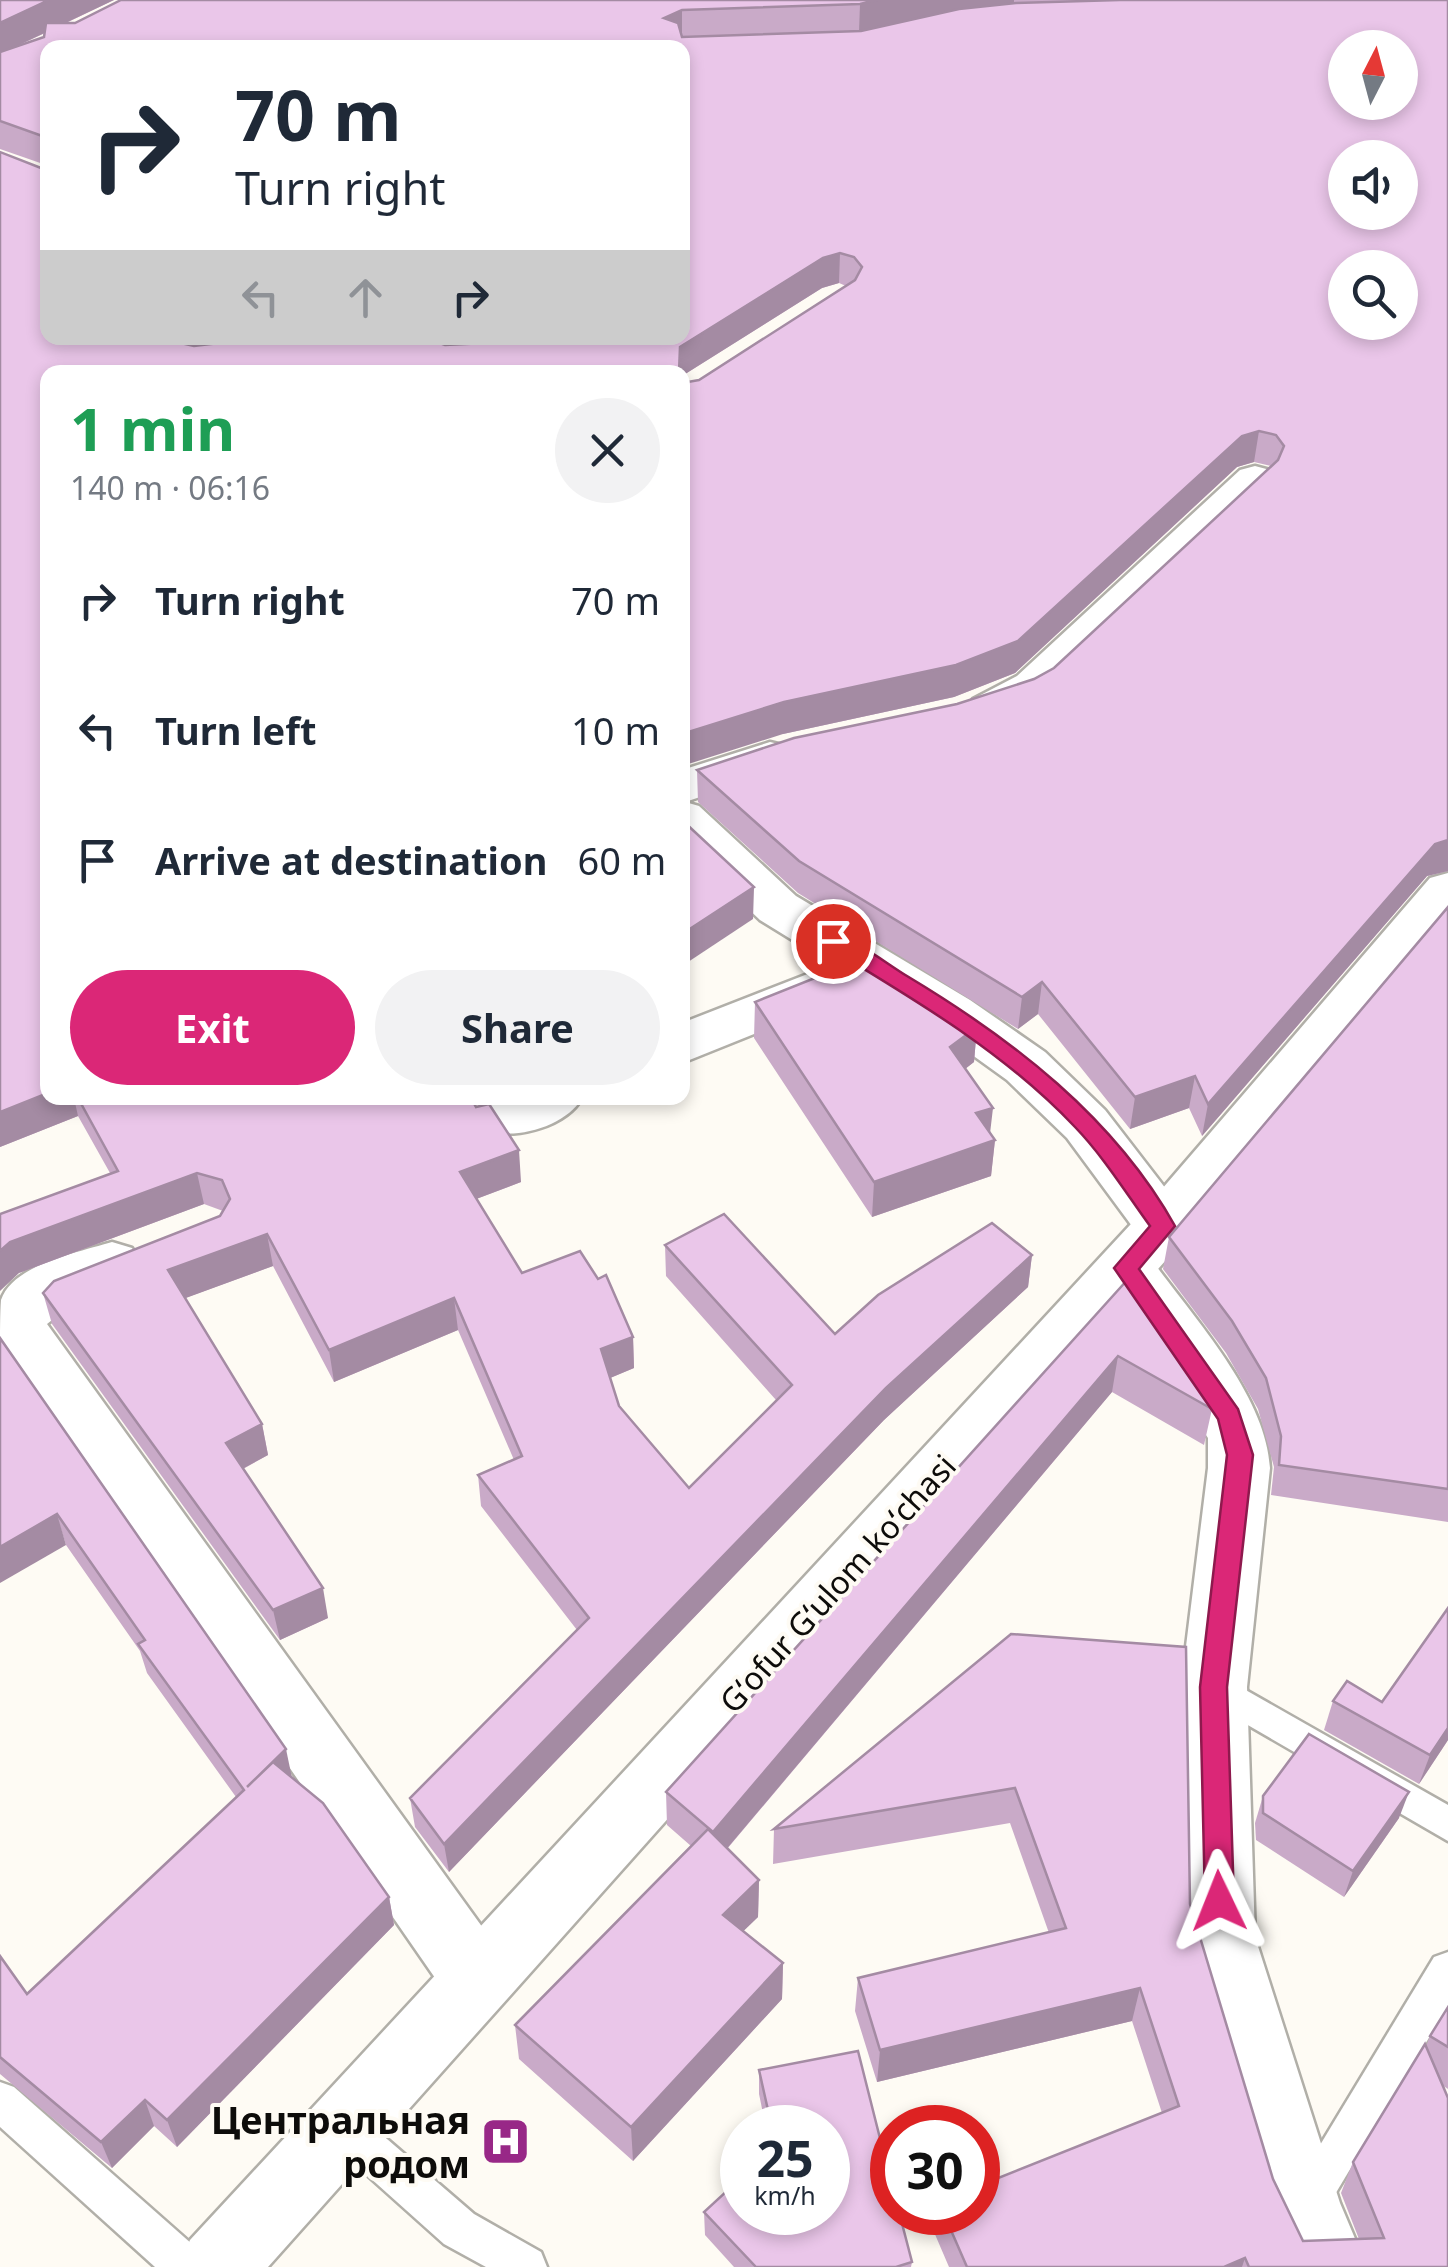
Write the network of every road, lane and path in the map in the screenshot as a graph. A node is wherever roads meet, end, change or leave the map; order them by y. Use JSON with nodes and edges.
{"nodes":[{"id":1,"x":1254,"y":479,"type":"edge"},
{"id":2,"x":950,"y":719,"type":"edge"},
{"id":3,"x":818,"y":744,"type":"edge"},
{"id":4,"x":690,"y":784,"type":"edge"},
{"id":5,"x":690,"y":825,"type":"edge"},
{"id":6,"x":1448,"y":890,"type":"edge"},
{"id":7,"x":874,"y":965,"type":"junction"},
{"id":8,"x":690,"y":1041,"type":"edge"},
{"id":9,"x":169,"y":1243,"type":"edge"},
{"id":10,"x":1144,"y":1247,"type":"junction"},
{"id":11,"x":1214,"y":1687,"type":"junction"},
{"id":12,"x":1448,"y":1824,"type":"edge"},
{"id":13,"x":1448,"y":1970,"type":"edge"},
{"id":14,"x":476,"y":1977,"type":"junction"},
{"id":15,"x":0,"y":2101,"type":"edge"},
{"id":16,"x":344,"y":2128,"type":"junction"},
{"id":17,"x":1317,"y":2238,"type":"edge"},
{"id":18,"x":186,"y":2267,"type":"edge"},
{"id":19,"x":217,"y":2267,"type":"edge"},
{"id":20,"x":526,"y":2267,"type":"edge"}],
"edges":[{"from":1,"to":2,"type":"street"},
{"from":3,"to":4,"type":"street"},
{"from":5,"to":7,"type":"street"},
{"from":6,"to":10,"type":"street","name":"Gʻofur Gʻulom koʻchasi"},
{"from":7,"to":8,"type":"street"},
{"from":7,"to":10,"type":"street"},
{"from":9,"to":14,"type":"street"},
{"from":10,"to":11,"type":"street"},
{"from":10,"to":14,"type":"street","name":"Gʻofur Gʻulom koʻchasi"},
{"from":11,"to":12,"type":"lane"},
{"from":11,"to":17,"type":"street"},
{"from":13,"to":17,"type":"lane"},
{"from":14,"to":16,"type":"street","name":"Gʻofur Gʻulom koʻchasi"},
{"from":15,"to":18,"type":"lane"},
{"from":16,"to":19,"type":"street","name":"Gʻofur Gʻulom koʻchasi"},
{"from":16,"to":20,"type":"lane"}]}
